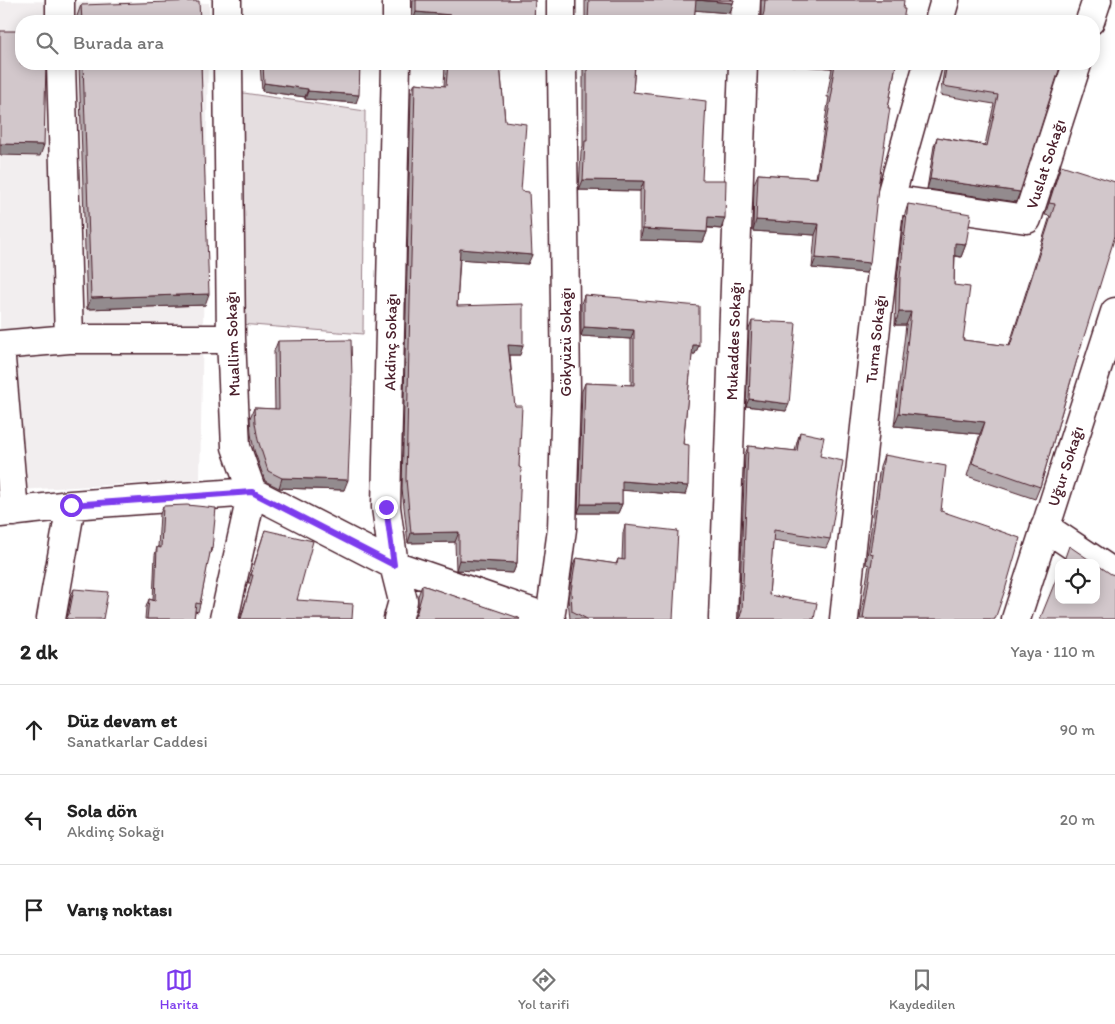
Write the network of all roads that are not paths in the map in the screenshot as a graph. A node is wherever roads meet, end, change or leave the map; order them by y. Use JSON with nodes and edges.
{"nodes":[{"id":1,"x":60,"y":0,"type":"edge"},
{"id":2,"x":227,"y":0,"type":"edge"},
{"id":3,"x":397,"y":0,"type":"edge"},
{"id":4,"x":561,"y":0,"type":"edge"},
{"id":5,"x":746,"y":0,"type":"edge"},
{"id":6,"x":945,"y":0,"type":"edge"},
{"id":7,"x":1097,"y":0,"type":"edge"},
{"id":8,"x":60,"y":15,"type":"edge"},
{"id":9,"x":227,"y":15,"type":"edge"},
{"id":10,"x":396,"y":15,"type":"edge"},
{"id":11,"x":561,"y":15,"type":"edge"},
{"id":12,"x":745,"y":15,"type":"edge"},
{"id":13,"x":941,"y":15,"type":"edge"},
{"id":14,"x":1092,"y":15,"type":"edge"},
{"id":15,"x":61,"y":70,"type":"edge"},
{"id":16,"x":228,"y":70,"type":"edge"},
{"id":17,"x":396,"y":70,"type":"edge"},
{"id":18,"x":562,"y":70,"type":"edge"},
{"id":19,"x":743,"y":70,"type":"edge"},
{"id":20,"x":926,"y":70,"type":"edge"},
{"id":21,"x":1075,"y":70,"type":"edge"},
{"id":22,"x":890,"y":199,"type":"junction"},
{"id":23,"x":1115,"y":312,"type":"edge"},
{"id":24,"x":69,"y":339,"type":"junction"},
{"id":25,"x":231,"y":339,"type":"junction"},
{"id":26,"x":0,"y":346,"type":"edge"},
{"id":27,"x":252,"y":492,"type":"junction"},
{"id":28,"x":71,"y":505,"type":"junction"},
{"id":29,"x":7,"y":512,"type":"edge"},
{"id":30,"x":1045,"y":527,"type":"junction"},
{"id":31,"x":394,"y":565,"type":"junction"},
{"id":32,"x":1115,"y":574,"type":"edge"},
{"id":33,"x":51,"y":619,"type":"edge"},
{"id":34,"x":224,"y":619,"type":"edge"},
{"id":35,"x":398,"y":619,"type":"edge"},
{"id":36,"x":550,"y":619,"type":"edge"},
{"id":37,"x":723,"y":619,"type":"edge"},
{"id":38,"x":844,"y":619,"type":"edge"},
{"id":39,"x":1016,"y":619,"type":"edge"}],
"edges":[{"from":1,"to":8,"type":"street"},
{"from":2,"to":9,"type":"street"},
{"from":3,"to":10,"type":"street"},
{"from":4,"to":11,"type":"street"},
{"from":5,"to":12,"type":"street"},
{"from":6,"to":13,"type":"street"},
{"from":7,"to":14,"type":"street"},
{"from":15,"to":24,"type":"street"},
{"from":16,"to":25,"type":"street","name":"Muallim Sokağı"},
{"from":17,"to":31,"type":"street","name":"Akdinç Sokağı"},
{"from":18,"to":36,"type":"street","name":"Gökyüzü Sokağı"},
{"from":19,"to":37,"type":"street","name":"Mukaddes Sokağı"},
{"from":20,"to":22,"type":"street","name":"Turna Sokağı"},
{"from":21,"to":22,"type":"street","name":"Vuslat Sokağı"},
{"from":22,"to":38,"type":"street","name":"Turna Sokağı"},
{"from":23,"to":30,"type":"street","name":"Uğur Sokağı"},
{"from":24,"to":25,"type":"street"},
{"from":24,"to":26,"type":"street"},
{"from":25,"to":27,"type":"street","name":"Muallim Sokağı"},
{"from":26,"to":29,"type":"street"},
{"from":27,"to":28,"type":"street"},
{"from":27,"to":31,"type":"street"},
{"from":27,"to":34,"type":"street"},
{"from":28,"to":29,"type":"street"},
{"from":28,"to":33,"type":"street"},
{"from":30,"to":32,"type":"street"},
{"from":30,"to":39,"type":"street","name":"Uğur Sokağı"},
{"from":31,"to":35,"type":"street","name":"Akdinç Sokağı"},
{"from":31,"to":36,"type":"street"}]}
